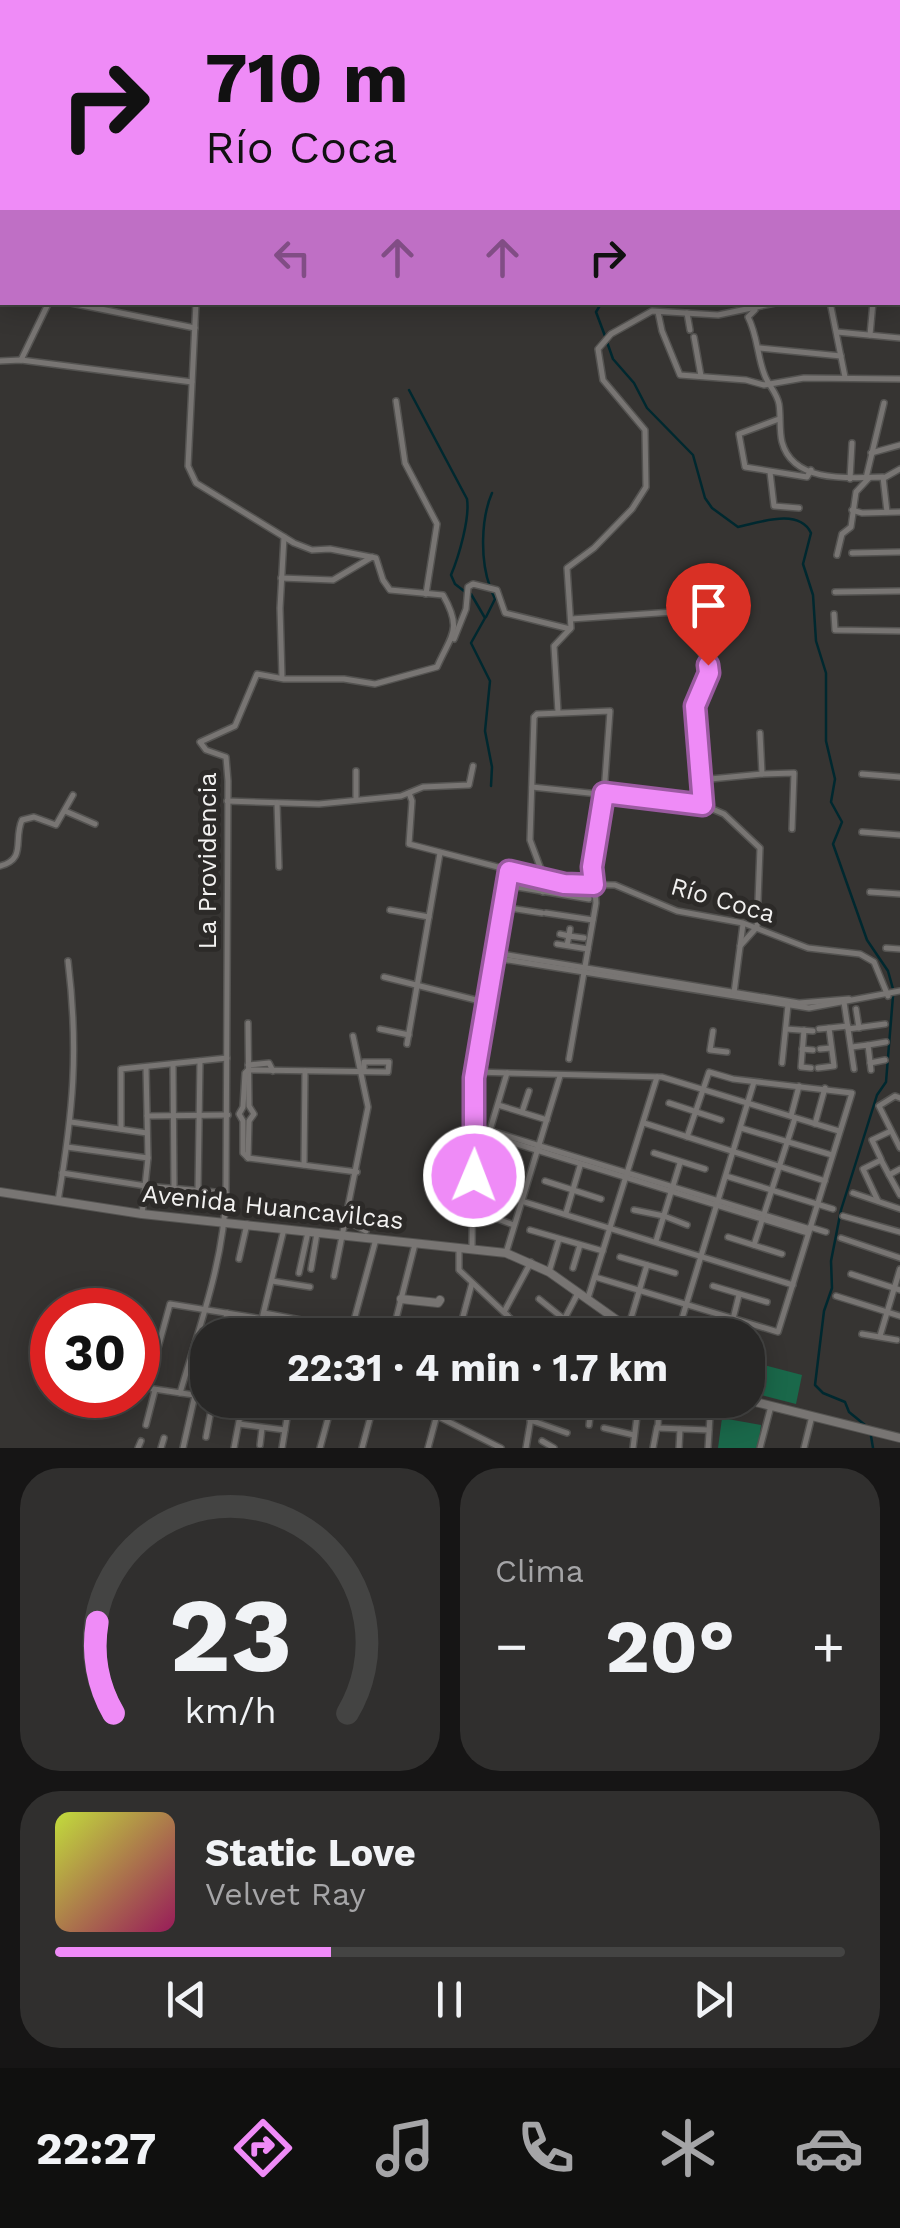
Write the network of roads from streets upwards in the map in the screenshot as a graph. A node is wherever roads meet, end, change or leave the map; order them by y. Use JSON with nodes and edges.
{"nodes":[{"id":1,"x":48,"y":305,"type":"edge"},
{"id":2,"x":81,"y":305,"type":"edge"},
{"id":3,"x":196,"y":305,"type":"edge"},
{"id":4,"x":769,"y":305,"type":"edge"},
{"id":5,"x":830,"y":305,"type":"edge"},
{"id":6,"x":873,"y":305,"type":"edge"},
{"id":7,"x":758,"y":308,"type":"junction"},
{"id":8,"x":658,"y":312,"type":"junction"},
{"id":9,"x":687,"y":313,"type":"junction"},
{"id":10,"x":739,"y":313,"type":"junction"},
{"id":11,"x":748,"y":317,"type":"junction"},
{"id":12,"x":195,"y":328,"type":"junction"},
{"id":13,"x":837,"y":332,"type":"junction"},
{"id":14,"x":870,"y":335,"type":"junction"},
{"id":15,"x":900,"y":338,"type":"edge"},
{"id":16,"x":759,"y":348,"type":"junction"},
{"id":17,"x":841,"y":356,"type":"junction"},
{"id":18,"x":21,"y":360,"type":"junction"},
{"id":19,"x":0,"y":361,"type":"edge"},
{"id":20,"x":701,"y":376,"type":"junction"},
{"id":21,"x":845,"y":377,"type":"junction"},
{"id":22,"x":900,"y":379,"type":"edge"},
{"id":23,"x":192,"y":382,"type":"junction"},
{"id":24,"x":768,"y":383,"type":"junction"},
{"id":25,"x":396,"y":401,"type":"dead end"},
{"id":26,"x":884,"y":402,"type":"dead end"},
{"id":27,"x":780,"y":419,"type":"junction"},
{"id":28,"x":852,"y":444,"type":"dead end"},
{"id":29,"x":900,"y":446,"type":"edge"},
{"id":30,"x":872,"y":453,"type":"junction"},
{"id":31,"x":812,"y":470,"type":"junction"},
{"id":32,"x":900,"y":470,"type":"edge"},
{"id":33,"x":770,"y":472,"type":"junction"},
{"id":34,"x":850,"y":478,"type":"junction"},
{"id":35,"x":867,"y":478,"type":"junction"},
{"id":36,"x":884,"y":478,"type":"junction"},
{"id":37,"x":799,"y":508,"type":"dead end"},
{"id":38,"x":887,"y":512,"type":"junction"},
{"id":39,"x":900,"y":512,"type":"edge"},
{"id":40,"x":852,"y":514,"type":"junction"},
{"id":41,"x":284,"y":537,"type":"junction"},
{"id":42,"x":294,"y":543,"type":"junction"},
{"id":43,"x":284,"y":545,"type":"junction"},
{"id":44,"x":900,"y":552,"type":"edge"},
{"id":45,"x":852,"y":553,"type":"dead end"},
{"id":46,"x":836,"y":555,"type":"dead end"},
{"id":47,"x":373,"y":556,"type":"junction"},
{"id":48,"x":282,"y":578,"type":"junction"},
{"id":49,"x":900,"y":591,"type":"edge"},
{"id":50,"x":834,"y":592,"type":"dead end"},
{"id":51,"x":426,"y":594,"type":"junction"},
{"id":52,"x":834,"y":614,"type":"dead end"},
{"id":53,"x":571,"y":619,"type":"junction"},
{"id":54,"x":571,"y":629,"type":"junction"},
{"id":55,"x":900,"y":630,"type":"edge"},
{"id":56,"x":452,"y":641,"type":"junction"},
{"id":57,"x":282,"y":678,"type":"junction"},
{"id":58,"x":558,"y":712,"type":"junction"},
{"id":59,"x":760,"y":733,"type":"dead end"},
{"id":60,"x":472,"y":766,"type":"dead end"},
{"id":61,"x":356,"y":772,"type":"dead end"},
{"id":62,"x":762,"y":774,"type":"junction"},
{"id":63,"x":862,"y":774,"type":"dead end"},
{"id":64,"x":900,"y":777,"type":"edge"},
{"id":65,"x":700,"y":780,"type":"junction"},
{"id":66,"x":532,"y":787,"type":"junction"},
{"id":67,"x":409,"y":792,"type":"junction"},
{"id":68,"x":604,"y":793,"type":"junction"},
{"id":69,"x":73,"y":795,"type":"dead end"},
{"id":70,"x":356,"y":799,"type":"junction"},
{"id":71,"x":227,"y":801,"type":"junction"},
{"id":72,"x":277,"y":803,"type":"junction"},
{"id":73,"x":703,"y":805,"type":"junction"},
{"id":74,"x":65,"y":811,"type":"junction"},
{"id":75,"x":95,"y":824,"type":"dead end"},
{"id":76,"x":792,"y":829,"type":"dead end"},
{"id":77,"x":862,"y":832,"type":"dead end"},
{"id":78,"x":900,"y":835,"type":"edge"},
{"id":79,"x":440,"y":852,"type":"junction"},
{"id":80,"x":0,"y":866,"type":"edge"},
{"id":81,"x":278,"y":867,"type":"dead end"},
{"id":82,"x":509,"y":871,"type":"junction"},
{"id":83,"x":544,"y":880,"type":"junction"},
{"id":84,"x":594,"y":885,"type":"junction"},
{"id":85,"x":511,"y":886,"type":"dead end"},
{"id":86,"x":542,"y":892,"type":"junction"},
{"id":87,"x":870,"y":892,"type":"dead end"},
{"id":88,"x":900,"y":894,"type":"edge"},
{"id":89,"x":590,"y":899,"type":"dead end"},
{"id":90,"x":503,"y":907,"type":"junction"},
{"id":91,"x":390,"y":910,"type":"dead end"},
{"id":92,"x":429,"y":918,"type":"junction"},
{"id":93,"x":593,"y":920,"type":"junction"},
{"id":94,"x":743,"y":923,"type":"junction"},
{"id":95,"x":757,"y":928,"type":"junction"},
{"id":96,"x":570,"y":932,"type":"junction"},
{"id":97,"x":560,"y":934,"type":"dead end"},
{"id":98,"x":584,"y":938,"type":"dead end"},
{"id":99,"x":557,"y":944,"type":"dead end"},
{"id":100,"x":568,"y":945,"type":"junction"},
{"id":101,"x":740,"y":946,"type":"junction"},
{"id":102,"x":886,"y":948,"type":"dead end"},
{"id":103,"x":588,"y":949,"type":"junction"},
{"id":104,"x":900,"y":949,"type":"edge"},
{"id":105,"x":495,"y":956,"type":"junction"},
{"id":106,"x":68,"y":961,"type":"dead end"},
{"id":107,"x":584,"y":970,"type":"junction"},
{"id":108,"x":384,"y":977,"type":"dead end"},
{"id":109,"x":417,"y":985,"type":"junction"},
{"id":110,"x":898,"y":992,"type":"edge"},
{"id":111,"x":734,"y":994,"type":"junction"},
{"id":112,"x":888,"y":994,"type":"junction"},
{"id":113,"x":844,"y":1001,"type":"junction"},
{"id":114,"x":488,"y":1003,"type":"junction"},
{"id":115,"x":788,"y":1005,"type":"junction"},
{"id":116,"x":856,"y":1009,"type":"dead end"},
{"id":117,"x":248,"y":1023,"type":"dead end"},
{"id":118,"x":885,"y":1024,"type":"dead end"},
{"id":119,"x":830,"y":1028,"type":"junction"},
{"id":120,"x":848,"y":1028,"type":"junction"},
{"id":121,"x":860,"y":1028,"type":"junction"},
{"id":122,"x":380,"y":1029,"type":"dead end"},
{"id":123,"x":786,"y":1029,"type":"junction"},
{"id":124,"x":804,"y":1030,"type":"junction"},
{"id":125,"x":713,"y":1031,"type":"dead end"},
{"id":126,"x":409,"y":1035,"type":"junction"},
{"id":127,"x":353,"y":1036,"type":"dead end"},
{"id":128,"x":886,"y":1042,"type":"dead end"},
{"id":129,"x":407,"y":1044,"type":"dead end"},
{"id":130,"x":868,"y":1045,"type":"junction"},
{"id":131,"x":850,"y":1047,"type":"junction"},
{"id":132,"x":831,"y":1048,"type":"junction"},
{"id":133,"x":802,"y":1049,"type":"junction"},
{"id":134,"x":727,"y":1052,"type":"dead end"},
{"id":135,"x":227,"y":1058,"type":"junction"},
{"id":136,"x":569,"y":1060,"type":"dead end"},
{"id":137,"x":885,"y":1060,"type":"dead end"},
{"id":138,"x":200,"y":1061,"type":"junction"},
{"id":139,"x":782,"y":1063,"type":"dead end"},
{"id":140,"x":173,"y":1064,"type":"junction"},
{"id":141,"x":146,"y":1067,"type":"junction"},
{"id":142,"x":248,"y":1068,"type":"junction"},
{"id":143,"x":854,"y":1070,"type":"dead end"},
{"id":144,"x":305,"y":1071,"type":"junction"},
{"id":145,"x":362,"y":1072,"type":"junction"},
{"id":146,"x":475,"y":1072,"type":"junction"},
{"id":147,"x":507,"y":1073,"type":"junction"},
{"id":148,"x":560,"y":1076,"type":"junction"},
{"id":149,"x":657,"y":1077,"type":"junction"},
{"id":150,"x":754,"y":1082,"type":"junction"},
{"id":151,"x":799,"y":1086,"type":"junction"},
{"id":152,"x":703,"y":1088,"type":"junction"},
{"id":153,"x":825,"y":1088,"type":"junction"},
{"id":154,"x":529,"y":1091,"type":"dead end"},
{"id":155,"x":900,"y":1098,"type":"edge"},
{"id":156,"x":669,"y":1103,"type":"dead end"},
{"id":157,"x":749,"y":1104,"type":"junction"},
{"id":158,"x":498,"y":1105,"type":"junction"},
{"id":159,"x":246,"y":1107,"type":"junction"},
{"id":160,"x":522,"y":1112,"type":"junction"},
{"id":161,"x":695,"y":1112,"type":"junction"},
{"id":162,"x":200,"y":1115,"type":"junction"},
{"id":163,"x":228,"y":1115,"type":"junction"},
{"id":164,"x":147,"y":1116,"type":"junction"},
{"id":165,"x":175,"y":1116,"type":"junction"},
{"id":166,"x":793,"y":1117,"type":"junction"},
{"id":167,"x":547,"y":1120,"type":"junction"},
{"id":168,"x":720,"y":1120,"type":"dead end"},
{"id":169,"x":246,"y":1121,"type":"junction"},
{"id":170,"x":70,"y":1122,"type":"junction"},
{"id":171,"x":644,"y":1123,"type":"junction"},
{"id":172,"x":815,"y":1124,"type":"junction"},
{"id":173,"x":474,"y":1128,"type":"junction"},
{"id":174,"x":742,"y":1128,"type":"junction"},
{"id":175,"x":121,"y":1129,"type":"junction"},
{"id":176,"x":490,"y":1130,"type":"junction"},
{"id":177,"x":890,"y":1130,"type":"junction"},
{"id":178,"x":840,"y":1131,"type":"junction"},
{"id":179,"x":148,"y":1132,"type":"junction"},
{"id":180,"x":687,"y":1137,"type":"junction"},
{"id":181,"x":788,"y":1138,"type":"junction"},
{"id":182,"x":67,"y":1146,"type":"junction"},
{"id":183,"x":538,"y":1148,"type":"junction"},
{"id":184,"x":900,"y":1148,"type":"edge"},
{"id":185,"x":734,"y":1151,"type":"junction"},
{"id":186,"x":654,"y":1154,"type":"dead end"},
{"id":187,"x":832,"y":1155,"type":"junction"},
{"id":188,"x":148,"y":1158,"type":"junction"},
{"id":189,"x":474,"y":1158,"type":"junction"},
{"id":190,"x":881,"y":1160,"type":"junction"},
{"id":191,"x":680,"y":1162,"type":"junction"},
{"id":192,"x":304,"y":1165,"type":"junction"},
{"id":193,"x":580,"y":1166,"type":"junction"},
{"id":194,"x":779,"y":1167,"type":"junction"},
{"id":195,"x":705,"y":1169,"type":"dead end"},
{"id":196,"x":900,"y":1169,"type":"edge"},
{"id":197,"x":514,"y":1171,"type":"dead end"},
{"id":198,"x":357,"y":1172,"type":"junction"},
{"id":199,"x":62,"y":1173,"type":"junction"},
{"id":200,"x":889,"y":1175,"type":"junction"},
{"id":201,"x":626,"y":1176,"type":"junction"},
{"id":202,"x":726,"y":1176,"type":"junction"},
{"id":203,"x":822,"y":1180,"type":"junction"},
{"id":204,"x":545,"y":1181,"type":"dead end"},
{"id":205,"x":146,"y":1186,"type":"junction"},
{"id":206,"x":474,"y":1186,"type":"junction"},
{"id":207,"x":174,"y":1188,"type":"junction"},
{"id":208,"x":574,"y":1189,"type":"junction"},
{"id":209,"x":672,"y":1189,"type":"junction"},
{"id":210,"x":198,"y":1190,"type":"junction"},
{"id":211,"x":771,"y":1190,"type":"junction"},
{"id":212,"x":0,"y":1192,"type":"edge"},
{"id":213,"x":226,"y":1192,"type":"junction"},
{"id":214,"x":852,"y":1193,"type":"dead end"},
{"id":215,"x":900,"y":1195,"type":"edge"},
{"id":216,"x":601,"y":1199,"type":"dead end"},
{"id":217,"x":58,"y":1200,"type":"junction"},
{"id":218,"x":522,"y":1200,"type":"junction"},
{"id":219,"x":878,"y":1201,"type":"junction"},
{"id":220,"x":717,"y":1202,"type":"junction"},
{"id":221,"x":818,"y":1204,"type":"junction"},
{"id":222,"x":833,"y":1209,"type":"dead end"},
{"id":223,"x":900,"y":1209,"type":"edge"},
{"id":224,"x":634,"y":1210,"type":"dead end"},
{"id":225,"x":566,"y":1213,"type":"junction"},
{"id":226,"x":142,"y":1214,"type":"junction"},
{"id":227,"x":664,"y":1216,"type":"junction"},
{"id":228,"x":844,"y":1216,"type":"dead end"},
{"id":229,"x":492,"y":1217,"type":"dead end"},
{"id":230,"x":764,"y":1217,"type":"junction"},
{"id":231,"x":225,"y":1222,"type":"junction"},
{"id":232,"x":247,"y":1224,"type":"junction"},
{"id":233,"x":347,"y":1225,"type":"junction"},
{"id":234,"x":514,"y":1225,"type":"junction"},
{"id":235,"x":688,"y":1225,"type":"dead end"},
{"id":236,"x":610,"y":1227,"type":"junction"},
{"id":237,"x":284,"y":1229,"type":"junction"},
{"id":238,"x":530,"y":1230,"type":"dead end"},
{"id":239,"x":809,"y":1230,"type":"junction"},
{"id":240,"x":366,"y":1231,"type":"dead end"},
{"id":241,"x":312,"y":1232,"type":"junction"},
{"id":242,"x":826,"y":1232,"type":"dead end"},
{"id":243,"x":900,"y":1232,"type":"edge"},
{"id":244,"x":345,"y":1236,"type":"junction"},
{"id":245,"x":728,"y":1237,"type":"dead end"},
{"id":246,"x":842,"y":1238,"type":"dead end"},
{"id":247,"x":376,"y":1239,"type":"junction"},
{"id":248,"x":559,"y":1239,"type":"junction"},
{"id":249,"x":656,"y":1241,"type":"junction"},
{"id":250,"x":416,"y":1242,"type":"junction"},
{"id":251,"x":754,"y":1245,"type":"junction"},
{"id":252,"x":460,"y":1246,"type":"junction"},
{"id":253,"x":580,"y":1246,"type":"junction"},
{"id":254,"x":472,"y":1248,"type":"junction"},
{"id":255,"x":603,"y":1251,"type":"junction"},
{"id":256,"x":506,"y":1253,"type":"junction"},
{"id":257,"x":782,"y":1254,"type":"dead end"},
{"id":258,"x":701,"y":1255,"type":"junction"},
{"id":259,"x":620,"y":1257,"type":"dead end"},
{"id":260,"x":900,"y":1258,"type":"edge"},
{"id":261,"x":239,"y":1259,"type":"dead end"},
{"id":262,"x":531,"y":1262,"type":"junction"},
{"id":263,"x":647,"y":1265,"type":"junction"},
{"id":264,"x":573,"y":1268,"type":"dead end"},
{"id":265,"x":900,"y":1268,"type":"edge"},
{"id":266,"x":311,"y":1269,"type":"dead end"},
{"id":267,"x":549,"y":1272,"type":"junction"},
{"id":268,"x":299,"y":1273,"type":"dead end"},
{"id":269,"x":674,"y":1273,"type":"dead end"},
{"id":270,"x":851,"y":1274,"type":"dead end"},
{"id":271,"x":334,"y":1276,"type":"dead end"},
{"id":272,"x":594,"y":1276,"type":"junction"},
{"id":273,"x":272,"y":1282,"type":"junction"},
{"id":274,"x":472,"y":1283,"type":"junction"},
{"id":275,"x":793,"y":1285,"type":"junction"},
{"id":276,"x":713,"y":1286,"type":"dead end"},
{"id":277,"x":310,"y":1287,"type":"dead end"},
{"id":278,"x":897,"y":1289,"type":"edge"},
{"id":279,"x":639,"y":1291,"type":"junction"},
{"id":280,"x":578,"y":1293,"type":"junction"},
{"id":281,"x":740,"y":1295,"type":"junction"},
{"id":282,"x":836,"y":1296,"type":"dead end"},
{"id":283,"x":401,"y":1299,"type":"junction"},
{"id":284,"x":539,"y":1299,"type":"dead end"},
{"id":285,"x":440,"y":1300,"type":"dead end"},
{"id":286,"x":588,"y":1300,"type":"junction"},
{"id":287,"x":766,"y":1302,"type":"dead end"},
{"id":288,"x":686,"y":1305,"type":"junction"},
{"id":289,"x":204,"y":1310,"type":"junction"},
{"id":290,"x":886,"y":1312,"type":"junction"},
{"id":291,"x":227,"y":1313,"type":"junction"},
{"id":292,"x":506,"y":1314,"type":"junction"},
{"id":293,"x":263,"y":1316,"type":"junction"},
{"id":294,"x":610,"y":1316,"type":"joint"},
{"id":295,"x":900,"y":1316,"type":"edge"},
{"id":296,"x":226,"y":1318,"type":"edge"},
{"id":297,"x":284,"y":1318,"type":"edge"},
{"id":298,"x":355,"y":1318,"type":"edge"},
{"id":299,"x":396,"y":1318,"type":"edge"},
{"id":300,"x":463,"y":1318,"type":"edge"},
{"id":301,"x":505,"y":1318,"type":"edge"},
{"id":302,"x":510,"y":1318,"type":"edge"},
{"id":303,"x":563,"y":1318,"type":"edge"},
{"id":304,"x":565,"y":1318,"type":"edge"},
{"id":305,"x":613,"y":1318,"type":"edge"},
{"id":306,"x":631,"y":1318,"type":"edge"},
{"id":307,"x":683,"y":1318,"type":"edge"},
{"id":308,"x":729,"y":1318,"type":"edge"},
{"id":309,"x":732,"y":1318,"type":"edge"},
{"id":310,"x":765,"y":1328,"type":"edge"},
{"id":311,"x":862,"y":1334,"type":"dead end"},
{"id":312,"x":880,"y":1336,"type":"junction"},
{"id":313,"x":160,"y":1340,"type":"edge"},
{"id":314,"x":897,"y":1340,"type":"dead end"},
{"id":315,"x":160,"y":1391,"type":"edge"},
{"id":316,"x":180,"y":1393,"type":"junction"},
{"id":317,"x":190,"y":1394,"type":"edge"},
{"id":318,"x":765,"y":1404,"type":"edge"},
{"id":319,"x":771,"y":1406,"type":"junction"},
{"id":320,"x":190,"y":1414,"type":"edge"},
{"id":321,"x":812,"y":1416,"type":"junction"},
{"id":322,"x":147,"y":1418,"type":"edge"},
{"id":323,"x":208,"y":1418,"type":"edge"},
{"id":324,"x":239,"y":1418,"type":"edge"},
{"id":325,"x":287,"y":1418,"type":"edge"},
{"id":326,"x":328,"y":1418,"type":"edge"},
{"id":327,"x":370,"y":1418,"type":"edge"},
{"id":328,"x":436,"y":1418,"type":"edge"},
{"id":329,"x":441,"y":1418,"type":"edge"},
{"id":330,"x":530,"y":1418,"type":"edge"},
{"id":331,"x":532,"y":1418,"type":"edge"},
{"id":332,"x":591,"y":1418,"type":"edge"},
{"id":333,"x":636,"y":1418,"type":"edge"},
{"id":334,"x":658,"y":1418,"type":"edge"},
{"id":335,"x":710,"y":1418,"type":"edge"},
{"id":336,"x":146,"y":1424,"type":"dead end"},
{"id":337,"x":238,"y":1424,"type":"junction"},
{"id":338,"x":590,"y":1425,"type":"dead end"},
{"id":339,"x":657,"y":1426,"type":"junction"},
{"id":340,"x":262,"y":1427,"type":"junction"},
{"id":341,"x":604,"y":1428,"type":"dead end"},
{"id":342,"x":680,"y":1429,"type":"junction"},
{"id":343,"x":285,"y":1430,"type":"junction"},
{"id":344,"x":710,"y":1430,"type":"junction"},
{"id":345,"x":567,"y":1433,"type":"dead end"},
{"id":346,"x":634,"y":1435,"type":"junction"},
{"id":347,"x":164,"y":1438,"type":"dead end"},
{"id":348,"x":206,"y":1438,"type":"dead end"},
{"id":349,"x":900,"y":1438,"type":"edge"},
{"id":350,"x":542,"y":1441,"type":"dead end"},
{"id":351,"x":260,"y":1445,"type":"dead end"},
{"id":352,"x":161,"y":1448,"type":"edge"},
{"id":353,"x":183,"y":1448,"type":"edge"},
{"id":354,"x":234,"y":1448,"type":"edge"},
{"id":355,"x":282,"y":1448,"type":"edge"},
{"id":356,"x":320,"y":1448,"type":"edge"},
{"id":357,"x":362,"y":1448,"type":"edge"},
{"id":358,"x":428,"y":1448,"type":"edge"},
{"id":359,"x":500,"y":1448,"type":"edge"},
{"id":360,"x":526,"y":1448,"type":"edge"},
{"id":361,"x":554,"y":1448,"type":"edge"},
{"id":362,"x":633,"y":1448,"type":"edge"},
{"id":363,"x":653,"y":1448,"type":"edge"},
{"id":364,"x":679,"y":1448,"type":"edge"},
{"id":365,"x":709,"y":1448,"type":"edge"},
{"id":366,"x":760,"y":1448,"type":"edge"},
{"id":367,"x":804,"y":1448,"type":"edge"}],
"edges":[{"from":1,"to":18,"type":"street"},
{"from":2,"to":12,"type":"street"},
{"from":3,"to":12,"type":"street"},
{"from":4,"to":7,"type":"street"},
{"from":5,"to":13,"type":"street"},
{"from":6,"to":14,"type":"street"},
{"from":7,"to":10,"type":"street"},
{"from":7,"to":11,"type":"street"},
{"from":8,"to":9,"type":"street"},
{"from":8,"to":20,"type":"street"},
{"from":8,"to":53,"type":"street"},
{"from":9,"to":10,"type":"street"},
{"from":9,"to":20,"type":"street"},
{"from":10,"to":11,"type":"street"},
{"from":11,"to":16,"type":"street"},
{"from":12,"to":23,"type":"street"},
{"from":13,"to":14,"type":"street"},
{"from":13,"to":17,"type":"street"},
{"from":14,"to":15,"type":"street"},
{"from":16,"to":17,"type":"street"},
{"from":16,"to":24,"type":"street"},
{"from":17,"to":21,"type":"street"},
{"from":18,"to":19,"type":"street"},
{"from":18,"to":23,"type":"street"},
{"from":20,"to":24,"type":"street"},
{"from":21,"to":22,"type":"street"},
{"from":21,"to":24,"type":"street"},
{"from":23,"to":41,"type":"street"},
{"from":24,"to":27,"type":"street"},
{"from":25,"to":51,"type":"street"},
{"from":26,"to":30,"type":"street"},
{"from":27,"to":31,"type":"street"},
{"from":27,"to":33,"type":"street"},
{"from":28,"to":34,"type":"street"},
{"from":29,"to":30,"type":"street"},
{"from":30,"to":35,"type":"street"},
{"from":31,"to":33,"type":"street"},
{"from":31,"to":34,"type":"street"},
{"from":32,"to":36,"type":"street"},
{"from":33,"to":37,"type":"street"},
{"from":34,"to":35,"type":"street"},
{"from":35,"to":36,"type":"street"},
{"from":35,"to":40,"type":"street"},
{"from":36,"to":38,"type":"street"},
{"from":38,"to":39,"type":"street"},
{"from":38,"to":40,"type":"street"},
{"from":40,"to":46,"type":"street"},
{"from":41,"to":42,"type":"street"},
{"from":41,"to":43,"type":"street"},
{"from":42,"to":43,"type":"street"},
{"from":42,"to":47,"type":"street"},
{"from":43,"to":48,"type":"street"},
{"from":44,"to":45,"type":"street"},
{"from":47,"to":48,"type":"street"},
{"from":47,"to":51,"type":"street"},
{"from":48,"to":57,"type":"street"},
{"from":49,"to":50,"type":"street"},
{"from":51,"to":56,"type":"street"},
{"from":52,"to":55,"type":"street"},
{"from":53,"to":54,"type":"street"},
{"from":53,"to":65,"type":"street"},
{"from":54,"to":56,"type":"street"},
{"from":54,"to":58,"type":"street"},
{"from":56,"to":57,"type":"street"},
{"from":57,"to":71,"type":"street","name":"La Providencia"},
{"from":58,"to":66,"type":"street"},
{"from":58,"to":68,"type":"street"},
{"from":59,"to":62,"type":"street"},
{"from":60,"to":67,"type":"street"},
{"from":61,"to":70,"type":"street"},
{"from":62,"to":65,"type":"street"},
{"from":62,"to":76,"type":"street"},
{"from":63,"to":64,"type":"street"},
{"from":65,"to":73,"type":"street"},
{"from":66,"to":68,"type":"street"},
{"from":66,"to":83,"type":"street"},
{"from":67,"to":70,"type":"street"},
{"from":67,"to":79,"type":"street","name":"Río Coca"},
{"from":68,"to":73,"type":"street"},
{"from":68,"to":84,"type":"street"},
{"from":69,"to":74,"type":"street"},
{"from":70,"to":72,"type":"street"},
{"from":71,"to":72,"type":"street"},
{"from":71,"to":135,"type":"street","name":"La Providencia"},
{"from":72,"to":81,"type":"street"},
{"from":73,"to":95,"type":"street"},
{"from":74,"to":75,"type":"street"},
{"from":74,"to":80,"type":"street"},
{"from":77,"to":78,"type":"street"},
{"from":79,"to":82,"type":"street","name":"Río Coca"},
{"from":79,"to":92,"type":"street"},
{"from":82,"to":83,"type":"street","name":"Río Coca"},
{"from":82,"to":90,"type":"street"},
{"from":83,"to":84,"type":"street","name":"Río Coca"},
{"from":83,"to":86,"type":"street"},
{"from":84,"to":93,"type":"street"},
{"from":84,"to":94,"type":"street","name":"Río Coca"},
{"from":85,"to":86,"type":"street"},
{"from":86,"to":89,"type":"street"},
{"from":87,"to":88,"type":"street"},
{"from":90,"to":93,"type":"street"},
{"from":90,"to":105,"type":"street"},
{"from":91,"to":92,"type":"street"},
{"from":92,"to":109,"type":"street"},
{"from":93,"to":103,"type":"street"},
{"from":94,"to":95,"type":"street","name":"Río Coca"},
{"from":94,"to":101,"type":"street"},
{"from":95,"to":101,"type":"street"},
{"from":95,"to":112,"type":"street","name":"Río Coca"},
{"from":96,"to":97,"type":"street"},
{"from":96,"to":98,"type":"street"},
{"from":96,"to":100,"type":"street"},
{"from":99,"to":100,"type":"street"},
{"from":100,"to":103,"type":"street"},
{"from":101,"to":111,"type":"street"},
{"from":102,"to":104,"type":"street"},
{"from":103,"to":107,"type":"street"},
{"from":105,"to":107,"type":"street"},
{"from":105,"to":114,"type":"street"},
{"from":106,"to":170,"type":"street"},
{"from":107,"to":111,"type":"street"},
{"from":107,"to":136,"type":"street"},
{"from":108,"to":109,"type":"street"},
{"from":109,"to":114,"type":"street"},
{"from":109,"to":126,"type":"street"},
{"from":110,"to":112,"type":"street"},
{"from":111,"to":113,"type":"street"},
{"from":111,"to":115,"type":"street"},
{"from":112,"to":113,"type":"street"},
{"from":113,"to":115,"type":"street"},
{"from":113,"to":120,"type":"street"},
{"from":114,"to":146,"type":"street"},
{"from":115,"to":123,"type":"street"},
{"from":116,"to":121,"type":"street"},
{"from":117,"to":142,"type":"street"},
{"from":118,"to":121,"type":"street"},
{"from":119,"to":120,"type":"street"},
{"from":119,"to":124,"type":"street"},
{"from":119,"to":132,"type":"street"},
{"from":120,"to":121,"type":"street"},
{"from":120,"to":131,"type":"street"},
{"from":122,"to":126,"type":"street"},
{"from":123,"to":124,"type":"street"},
{"from":123,"to":139,"type":"street"},
{"from":124,"to":133,"type":"street"},
{"from":125,"to":134,"type":"street"},
{"from":126,"to":129,"type":"street"},
{"from":127,"to":145,"type":"street"},
{"from":128,"to":130,"type":"street"},
{"from":130,"to":131,"type":"street"},
{"from":130,"to":137,"type":"street"},
{"from":131,"to":143,"type":"street"},
{"from":132,"to":133,"type":"street"},
{"from":132,"to":133,"type":"street"},
{"from":135,"to":138,"type":"street"},
{"from":135,"to":163,"type":"street","name":"La Providencia"},
{"from":138,"to":140,"type":"street"},
{"from":138,"to":162,"type":"street"},
{"from":140,"to":141,"type":"street"},
{"from":140,"to":165,"type":"street"},
{"from":141,"to":164,"type":"street"},
{"from":141,"to":175,"type":"street"},
{"from":142,"to":144,"type":"street"},
{"from":142,"to":159,"type":"street"},
{"from":144,"to":145,"type":"street"},
{"from":144,"to":192,"type":"street"},
{"from":145,"to":145,"type":"street"},
{"from":145,"to":198,"type":"street"},
{"from":146,"to":147,"type":"street"},
{"from":146,"to":173,"type":"street"},
{"from":147,"to":148,"type":"street"},
{"from":147,"to":158,"type":"street"},
{"from":148,"to":149,"type":"street"},
{"from":148,"to":167,"type":"street"},
{"from":149,"to":152,"type":"street"},
{"from":149,"to":171,"type":"street"},
{"from":150,"to":151,"type":"street"},
{"from":150,"to":152,"type":"street"},
{"from":150,"to":157,"type":"street"},
{"from":151,"to":153,"type":"street"},
{"from":151,"to":166,"type":"street"},
{"from":152,"to":157,"type":"street"},
{"from":152,"to":161,"type":"street"},
{"from":153,"to":172,"type":"street"},
{"from":153,"to":178,"type":"street"},
{"from":154,"to":160,"type":"street"},
{"from":155,"to":177,"type":"street"},
{"from":156,"to":161,"type":"street"},
{"from":157,"to":166,"type":"street"},
{"from":157,"to":174,"type":"street"},
{"from":158,"to":160,"type":"street"},
{"from":158,"to":176,"type":"street"},
{"from":159,"to":169,"type":"street"},
{"from":159,"to":169,"type":"street"},
{"from":160,"to":167,"type":"street"},
{"from":161,"to":168,"type":"street"},
{"from":161,"to":180,"type":"street"},
{"from":162,"to":163,"type":"street"},
{"from":162,"to":165,"type":"street"},
{"from":162,"to":210,"type":"street"},
{"from":163,"to":213,"type":"street","name":"La Providencia"},
{"from":164,"to":165,"type":"street"},
{"from":164,"to":179,"type":"street"},
{"from":165,"to":207,"type":"street"},
{"from":166,"to":172,"type":"street"},
{"from":166,"to":181,"type":"street"},
{"from":167,"to":183,"type":"street"},
{"from":169,"to":192,"type":"street"},
{"from":170,"to":175,"type":"street"},
{"from":170,"to":182,"type":"street"},
{"from":171,"to":180,"type":"street"},
{"from":171,"to":201,"type":"street"},
{"from":172,"to":178,"type":"street"},
{"from":173,"to":176,"type":"street"},
{"from":173,"to":183,"type":"street"},
{"from":173,"to":189,"type":"street"},
{"from":174,"to":181,"type":"street"},
{"from":174,"to":185,"type":"street"},
{"from":175,"to":179,"type":"street"},
{"from":176,"to":183,"type":"street"},
{"from":177,"to":184,"type":"street"},
{"from":177,"to":190,"type":"street"},
{"from":178,"to":187,"type":"street"},
{"from":179,"to":188,"type":"street"},
{"from":180,"to":185,"type":"street"},
{"from":181,"to":187,"type":"street"},
{"from":181,"to":194,"type":"street"},
{"from":182,"to":188,"type":"street"},
{"from":182,"to":199,"type":"street"},
{"from":183,"to":193,"type":"street"},
{"from":183,"to":201,"type":"street"},
{"from":183,"to":218,"type":"street"},
{"from":185,"to":194,"type":"street"},
{"from":185,"to":202,"type":"street"},
{"from":186,"to":191,"type":"street"},
{"from":187,"to":203,"type":"street"},
{"from":188,"to":205,"type":"street"},
{"from":189,"to":197,"type":"street"},
{"from":189,"to":206,"type":"street"},
{"from":190,"to":200,"type":"street"},
{"from":190,"to":219,"type":"street"},
{"from":191,"to":195,"type":"street"},
{"from":191,"to":209,"type":"street"},
{"from":192,"to":198,"type":"street"},
{"from":193,"to":201,"type":"street"},
{"from":193,"to":208,"type":"street"},
{"from":194,"to":203,"type":"street"},
{"from":194,"to":211,"type":"street"},
{"from":196,"to":200,"type":"street"},
{"from":198,"to":233,"type":"street"},
{"from":199,"to":205,"type":"street"},
{"from":199,"to":217,"type":"street"},
{"from":200,"to":215,"type":"street"},
{"from":201,"to":209,"type":"street"},
{"from":201,"to":236,"type":"street"},
{"from":202,"to":211,"type":"street"},
{"from":202,"to":220,"type":"street"},
{"from":203,"to":221,"type":"street"},
{"from":204,"to":208,"type":"street"},
{"from":205,"to":207,"type":"street"},
{"from":205,"to":226,"type":"street"},
{"from":206,"to":218,"type":"street"},
{"from":206,"to":254,"type":"street"},
{"from":207,"to":210,"type":"street"},
{"from":208,"to":216,"type":"street"},
{"from":208,"to":225,"type":"street"},
{"from":209,"to":220,"type":"street"},
{"from":209,"to":227,"type":"street"},
{"from":210,"to":213,"type":"street"},
{"from":211,"to":221,"type":"street"},
{"from":211,"to":230,"type":"street"},
{"from":212,"to":217,"type":"street","name":"Avenida Huancavilcas"},
{"from":213,"to":231,"type":"street","name":"La Providencia"},
{"from":214,"to":219,"type":"street"},
{"from":217,"to":226,"type":"street","name":"Avenida Huancavilcas"},
{"from":218,"to":225,"type":"street"},
{"from":218,"to":234,"type":"street"},
{"from":219,"to":223,"type":"street"},
{"from":220,"to":230,"type":"street"},
{"from":220,"to":258,"type":"street"},
{"from":221,"to":222,"type":"street"},
{"from":221,"to":239,"type":"street"},
{"from":224,"to":227,"type":"street"},
{"from":225,"to":236,"type":"street"},
{"from":226,"to":231,"type":"street","name":"Avenida Huancavilcas"},
{"from":227,"to":235,"type":"street"},
{"from":227,"to":249,"type":"street"},
{"from":228,"to":243,"type":"street"},
{"from":229,"to":234,"type":"street"},
{"from":230,"to":239,"type":"street"},
{"from":230,"to":251,"type":"street"},
{"from":231,"to":232,"type":"street","name":"Avenida Huancavilcas"},
{"from":231,"to":289,"type":"street","name":"La Providencia"},
{"from":232,"to":237,"type":"street","name":"Avenida Huancavilcas"},
{"from":232,"to":261,"type":"street"},
{"from":233,"to":240,"type":"street"},
{"from":233,"to":244,"type":"street"},
{"from":234,"to":256,"type":"street"},
{"from":236,"to":249,"type":"street"},
{"from":236,"to":255,"type":"street"},
{"from":237,"to":241,"type":"street","name":"Avenida Huancavilcas"},
{"from":237,"to":273,"type":"street"},
{"from":238,"to":248,"type":"street"},
{"from":239,"to":242,"type":"street"},
{"from":239,"to":275,"type":"street"},
{"from":241,"to":244,"type":"street","name":"Avenida Huancavilcas"},
{"from":241,"to":266,"type":"street"},
{"from":241,"to":268,"type":"street"},
{"from":244,"to":247,"type":"street","name":"Avenida Huancavilcas"},
{"from":244,"to":271,"type":"street"},
{"from":245,"to":251,"type":"street"},
{"from":246,"to":260,"type":"street"},
{"from":247,"to":250,"type":"street","name":"Avenida Huancavilcas"},
{"from":247,"to":298,"type":"street"},
{"from":248,"to":253,"type":"street"},
{"from":248,"to":267,"type":"street"},
{"from":249,"to":258,"type":"street"},
{"from":250,"to":252,"type":"street","name":"Avenida Huancavilcas"},
{"from":250,"to":283,"type":"street"},
{"from":251,"to":257,"type":"street"},
{"from":252,"to":254,"type":"street","name":"Avenida Huancavilcas"},
{"from":252,"to":274,"type":"street"},
{"from":253,"to":255,"type":"street"},
{"from":253,"to":264,"type":"street"},
{"from":254,"to":256,"type":"street","name":"Avenida Huancavilcas"},
{"from":255,"to":272,"type":"street"},
{"from":256,"to":262,"type":"street","name":"Avenida Huancavilcas"},
{"from":258,"to":275,"type":"street"},
{"from":258,"to":288,"type":"street"},
{"from":259,"to":263,"type":"street"},
{"from":262,"to":267,"type":"street","name":"Avenida Huancavilcas"},
{"from":262,"to":292,"type":"street"},
{"from":263,"to":269,"type":"street"},
{"from":263,"to":279,"type":"street"},
{"from":265,"to":278,"type":"street"},
{"from":267,"to":280,"type":"street","name":"Avenida Huancavilcas"},
{"from":270,"to":278,"type":"street"},
{"from":272,"to":279,"type":"street"},
{"from":272,"to":286,"type":"street"},
{"from":273,"to":277,"type":"street"},
{"from":273,"to":293,"type":"street"},
{"from":274,"to":292,"type":"street"},
{"from":274,"to":300,"type":"street"},
{"from":275,"to":310,"type":"street"},
{"from":276,"to":281,"type":"street"},
{"from":278,"to":290,"type":"street"},
{"from":279,"to":288,"type":"street"},
{"from":279,"to":306,"type":"street"},
{"from":280,"to":286,"type":"street","name":"Avenida Huancavilcas"},
{"from":280,"to":304,"type":"street"},
{"from":281,"to":287,"type":"street"},
{"from":281,"to":309,"type":"street"},
{"from":282,"to":290,"type":"street"},
{"from":283,"to":285,"type":"street"},
{"from":283,"to":299,"type":"street"},
{"from":284,"to":303,"type":"street"},
{"from":286,"to":294,"type":"street","name":"Avenida Huancavilcas"},
{"from":288,"to":307,"type":"street"},
{"from":288,"to":308,"type":"street"},
{"from":289,"to":291,"type":"street"},
{"from":289,"to":313,"type":"street"},
{"from":289,"to":316,"type":"street","name":"La Providencia"},
{"from":290,"to":295,"type":"street"},
{"from":290,"to":312,"type":"street"},
{"from":291,"to":293,"type":"street"},
{"from":291,"to":296,"type":"street"},
{"from":292,"to":301,"type":"street"},
{"from":292,"to":302,"type":"street"},
{"from":293,"to":297,"type":"street"},
{"from":294,"to":305,"type":"street","name":"Avenida Huancavilcas"},
{"from":311,"to":312,"type":"street"},
{"from":312,"to":314,"type":"street"},
{"from":315,"to":316,"type":"street"},
{"from":316,"to":317,"type":"street"},
{"from":318,"to":319,"type":"street"},
{"from":319,"to":321,"type":"street"},
{"from":319,"to":366,"type":"street"},
{"from":320,"to":353,"type":"street"},
{"from":321,"to":349,"type":"street"},
{"from":321,"to":367,"type":"street"},
{"from":322,"to":336,"type":"street"},
{"from":323,"to":348,"type":"street"},
{"from":324,"to":337,"type":"street"},
{"from":325,"to":343,"type":"street"},
{"from":326,"to":356,"type":"street"},
{"from":327,"to":357,"type":"street"},
{"from":328,"to":358,"type":"street"},
{"from":329,"to":359,"type":"street"},
{"from":330,"to":360,"type":"street"},
{"from":331,"to":345,"type":"street"},
{"from":332,"to":338,"type":"street"},
{"from":333,"to":346,"type":"street"},
{"from":334,"to":339,"type":"street"},
{"from":335,"to":344,"type":"street"},
{"from":337,"to":340,"type":"street"},
{"from":337,"to":354,"type":"street"},
{"from":339,"to":342,"type":"street"},
{"from":339,"to":363,"type":"street"},
{"from":340,"to":343,"type":"street"},
{"from":340,"to":351,"type":"street"},
{"from":341,"to":346,"type":"street"},
{"from":342,"to":344,"type":"street"},
{"from":342,"to":364,"type":"street"},
{"from":343,"to":355,"type":"street"},
{"from":344,"to":365,"type":"street"},
{"from":346,"to":362,"type":"street"},
{"from":347,"to":352,"type":"street"},
{"from":350,"to":361,"type":"street"}]}
